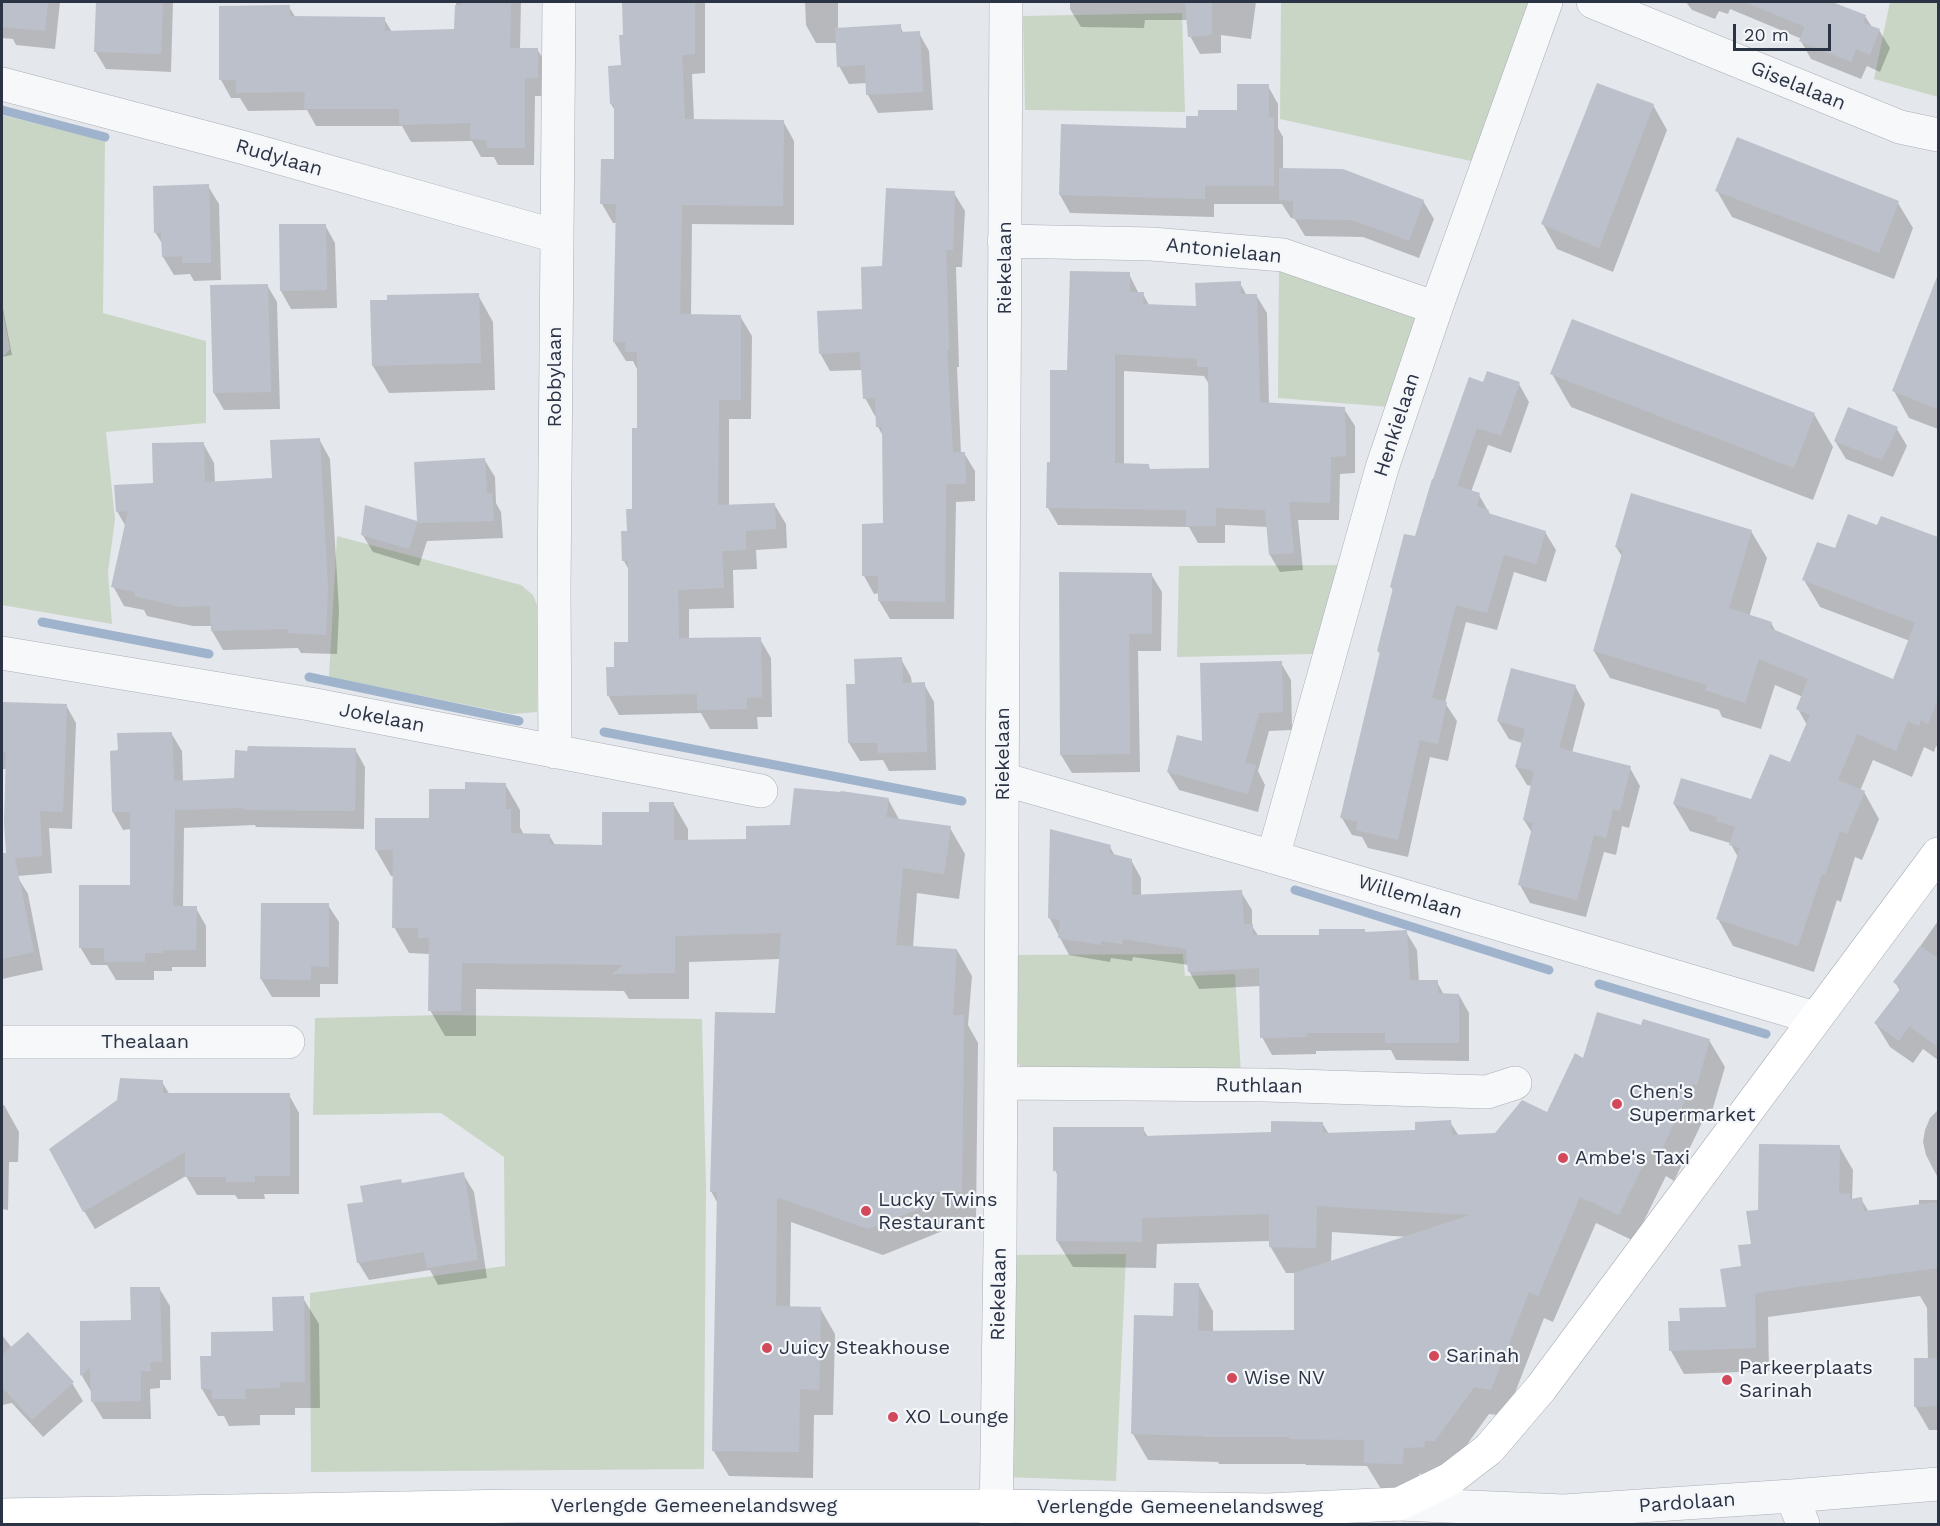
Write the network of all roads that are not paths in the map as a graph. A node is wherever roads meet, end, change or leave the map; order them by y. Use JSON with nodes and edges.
{"nodes":[{"id":1,"x":559,"y":2,"type":"edge"},
{"id":2,"x":1006,"y":2,"type":"edge"},
{"id":3,"x":1546,"y":2,"type":"edge"},
{"id":4,"x":1593,"y":2,"type":"edge"},
{"id":5,"x":2,"y":84,"type":"edge"},
{"id":6,"x":1938,"y":135,"type":"edge"},
{"id":7,"x":556,"y":236,"type":"junction"},
{"id":8,"x":1005,"y":241,"type":"junction"},
{"id":9,"x":1436,"y":308,"type":"junction"},
{"id":10,"x":2,"y":653,"type":"edge"},
{"id":11,"x":555,"y":752,"type":"junction"},
{"id":12,"x":1003,"y":779,"type":"junction"},
{"id":13,"x":761,"y":791,"type":"dead end"},
{"id":14,"x":1938,"y":854,"type":"edge"},
{"id":15,"x":1273,"y":857,"type":"junction"},
{"id":16,"x":1815,"y":1018,"type":"junction"},
{"id":17,"x":2,"y":1042,"type":"edge"},
{"id":18,"x":288,"y":1042,"type":"dead end"},
{"id":19,"x":1001,"y":1083,"type":"junction"},
{"id":20,"x":1515,"y":1083,"type":"dead end"},
{"id":21,"x":1938,"y":1484,"type":"edge"},
{"id":22,"x":1399,"y":1504,"type":"junction"},
{"id":23,"x":1798,"y":1510,"type":"edge"},
{"id":24,"x":2,"y":1515,"type":"edge"},
{"id":25,"x":520,"y":1515,"type":"edge"},
{"id":26,"x":995,"y":1515,"type":"edge"}],
"edges":[{"from":1,"to":7,"type":"street","name":"Robbylaan"},
{"from":2,"to":8,"type":"street","name":"Riekelaan"},
{"from":3,"to":9,"type":"street","name":"Henkielaan"},
{"from":4,"to":6,"type":"street","name":"Giselalaan"},
{"from":5,"to":7,"type":"street","name":"Rudylaan"},
{"from":7,"to":11,"type":"street","name":"Robbylaan"},
{"from":8,"to":9,"type":"street","name":"Antonielaan"},
{"from":8,"to":12,"type":"street","name":"Riekelaan"},
{"from":9,"to":15,"type":"street","name":"Henkielaan"},
{"from":10,"to":11,"type":"street","name":"Jokelaan"},
{"from":11,"to":13,"type":"street","name":"Jokelaan"},
{"from":12,"to":15,"type":"street","name":"Willemlaan"},
{"from":12,"to":19,"type":"street","name":"Riekelaan"},
{"from":14,"to":16,"type":"street","name":"Verlengde Gemeenelandsweg"},
{"from":15,"to":16,"type":"street","name":"Willemlaan"},
{"from":16,"to":22,"type":"street","name":"Verlengde Gemeenelandsweg"},
{"from":17,"to":18,"type":"street","name":"Thealaan"},
{"from":19,"to":20,"type":"street","name":"Ruthlaan"},
{"from":19,"to":26,"type":"street","name":"Riekelaan"},
{"from":21,"to":23,"type":"street","name":"Pardolaan"},
{"from":22,"to":23,"type":"street","name":"Pardolaan"},
{"from":22,"to":26,"type":"street","name":"Verlengde Gemeenelandsweg"},
{"from":24,"to":25,"type":"street","name":"Verlengde Gemeenelandsweg"},
{"from":25,"to":26,"type":"street","name":"Verlengde Gemeenelandsweg"}]}
